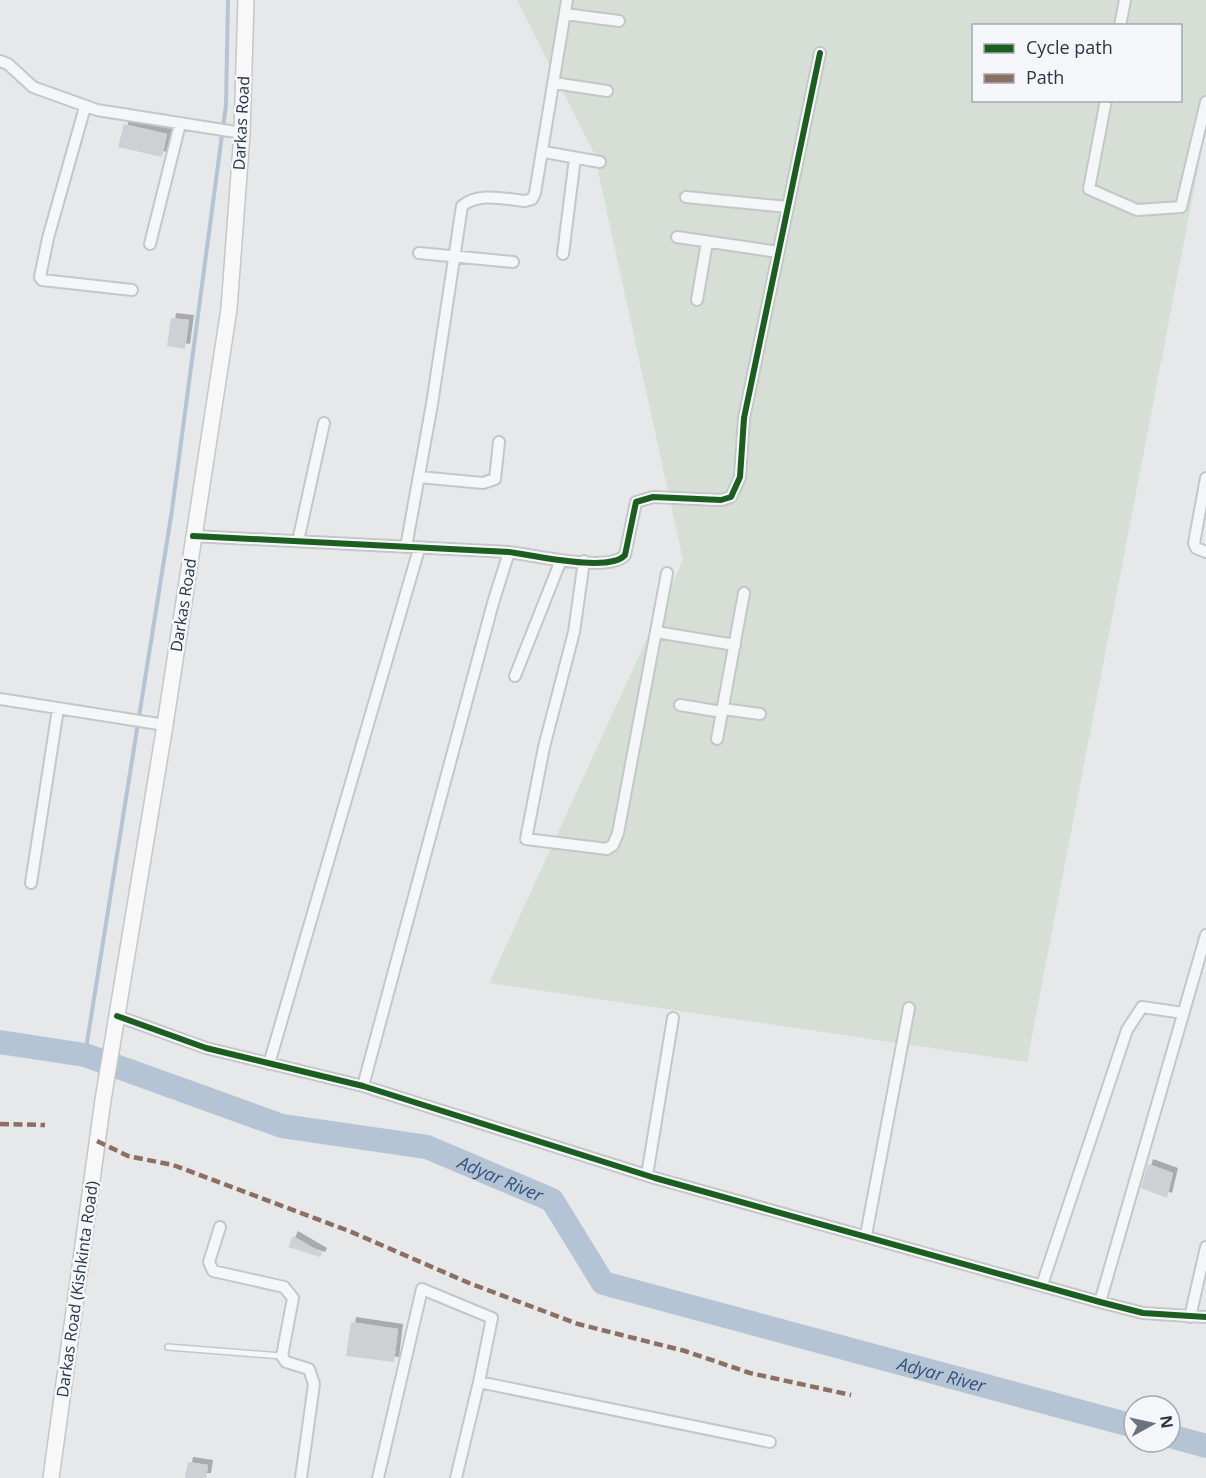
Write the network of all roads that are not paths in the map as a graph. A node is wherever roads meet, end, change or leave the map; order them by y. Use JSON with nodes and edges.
{"nodes":[{"id":1,"x":246,"y":0,"type":"edge"},
{"id":2,"x":567,"y":0,"type":"edge"},
{"id":3,"x":1125,"y":0,"type":"edge"},
{"id":4,"x":565,"y":14,"type":"junction"},
{"id":5,"x":619,"y":21,"type":"dead end"},
{"id":6,"x":1120,"y":24,"type":"edge"},
{"id":7,"x":820,"y":53,"type":"dead end"},
{"id":8,"x":0,"y":62,"type":"edge"},
{"id":9,"x":554,"y":83,"type":"junction"},
{"id":10,"x":607,"y":91,"type":"dead end"},
{"id":11,"x":1106,"y":102,"type":"edge"},
{"id":12,"x":1206,"y":102,"type":"edge"},
{"id":13,"x":85,"y":106,"type":"junction"},
{"id":14,"x":180,"y":124,"type":"junction"},
{"id":15,"x":242,"y":133,"type":"junction"},
{"id":16,"x":544,"y":152,"type":"junction"},
{"id":17,"x":575,"y":158,"type":"junction"},
{"id":18,"x":600,"y":162,"type":"dead end"},
{"id":19,"x":686,"y":196,"type":"dead end"},
{"id":20,"x":787,"y":207,"type":"junction"},
{"id":21,"x":677,"y":237,"type":"dead end"},
{"id":22,"x":707,"y":242,"type":"junction"},
{"id":23,"x":150,"y":244,"type":"dead end"},
{"id":24,"x":778,"y":252,"type":"junction"},
{"id":25,"x":420,"y":253,"type":"dead end"},
{"id":26,"x":563,"y":254,"type":"dead end"},
{"id":27,"x":455,"y":258,"type":"junction"},
{"id":28,"x":513,"y":262,"type":"dead end"},
{"id":29,"x":132,"y":290,"type":"dead end"},
{"id":30,"x":697,"y":300,"type":"dead end"},
{"id":31,"x":324,"y":423,"type":"dead end"},
{"id":32,"x":500,"y":442,"type":"dead end"},
{"id":33,"x":419,"y":477,"type":"junction"},
{"id":34,"x":1206,"y":478,"type":"edge"},
{"id":35,"x":193,"y":536,"type":"junction"},
{"id":36,"x":298,"y":541,"type":"junction"},
{"id":37,"x":406,"y":547,"type":"junction"},
{"id":38,"x":418,"y":549,"type":"junction"},
{"id":39,"x":509,"y":552,"type":"junction"},
{"id":40,"x":1206,"y":552,"type":"edge"},
{"id":41,"x":561,"y":560,"type":"junction"},
{"id":42,"x":584,"y":561,"type":"junction"},
{"id":43,"x":667,"y":573,"type":"dead end"},
{"id":44,"x":744,"y":593,"type":"dead end"},
{"id":45,"x":656,"y":632,"type":"junction"},
{"id":46,"x":735,"y":645,"type":"junction"},
{"id":47,"x":516,"y":676,"type":"dead end"},
{"id":48,"x":0,"y":699,"type":"edge"},
{"id":49,"x":680,"y":705,"type":"dead end"},
{"id":50,"x":58,"y":709,"type":"junction"},
{"id":51,"x":722,"y":710,"type":"junction"},
{"id":52,"x":760,"y":714,"type":"dead end"},
{"id":53,"x":165,"y":724,"type":"junction"},
{"id":54,"x":717,"y":739,"type":"dead end"},
{"id":55,"x":31,"y":883,"type":"dead end"},
{"id":56,"x":1206,"y":935,"type":"edge"},
{"id":57,"x":909,"y":1008,"type":"dead end"},
{"id":58,"x":1183,"y":1013,"type":"junction"},
{"id":59,"x":117,"y":1016,"type":"junction"},
{"id":60,"x":674,"y":1018,"type":"dead end"},
{"id":61,"x":269,"y":1064,"type":"junction"},
{"id":62,"x":363,"y":1086,"type":"junction"},
{"id":63,"x":103,"y":1100,"type":"joint"},
{"id":64,"x":647,"y":1175,"type":"junction"},
{"id":65,"x":220,"y":1227,"type":"dead end"},
{"id":66,"x":866,"y":1235,"type":"junction"},
{"id":67,"x":1206,"y":1246,"type":"edge"},
{"id":68,"x":1042,"y":1285,"type":"junction"},
{"id":69,"x":1100,"y":1302,"type":"junction"},
{"id":70,"x":1190,"y":1317,"type":"junction"},
{"id":71,"x":1206,"y":1317,"type":"edge"},
{"id":72,"x":168,"y":1347,"type":"dead end"},
{"id":73,"x":282,"y":1356,"type":"junction"},
{"id":74,"x":479,"y":1382,"type":"junction"},
{"id":75,"x":770,"y":1442,"type":"dead end"},
{"id":76,"x":51,"y":1478,"type":"edge"},
{"id":77,"x":301,"y":1478,"type":"edge"},
{"id":78,"x":378,"y":1478,"type":"edge"},
{"id":79,"x":456,"y":1478,"type":"edge"}],
"edges":[{"from":1,"to":15,"type":"main road","name":"Darkas Road"},
{"from":2,"to":4,"type":"street"},
{"from":3,"to":6,"type":"street"},
{"from":4,"to":5,"type":"street"},
{"from":4,"to":9,"type":"street"},
{"from":7,"to":20,"type":"street"},
{"from":8,"to":13,"type":"street"},
{"from":9,"to":10,"type":"street"},
{"from":9,"to":16,"type":"street"},
{"from":11,"to":12,"type":"street"},
{"from":13,"to":14,"type":"street"},
{"from":13,"to":29,"type":"street"},
{"from":14,"to":15,"type":"street"},
{"from":14,"to":23,"type":"street"},
{"from":15,"to":35,"type":"main road","name":"Darkas Road"},
{"from":16,"to":17,"type":"street"},
{"from":16,"to":27,"type":"street"},
{"from":17,"to":18,"type":"street"},
{"from":17,"to":26,"type":"street"},
{"from":19,"to":20,"type":"street"},
{"from":20,"to":24,"type":"street"},
{"from":21,"to":22,"type":"street"},
{"from":22,"to":24,"type":"street"},
{"from":22,"to":30,"type":"street"},
{"from":24,"to":42,"type":"street"},
{"from":25,"to":27,"type":"street"},
{"from":27,"to":28,"type":"street"},
{"from":27,"to":33,"type":"street"},
{"from":31,"to":36,"type":"street"},
{"from":32,"to":33,"type":"street"},
{"from":33,"to":37,"type":"street"},
{"from":34,"to":40,"type":"street"},
{"from":35,"to":36,"type":"street"},
{"from":35,"to":53,"type":"main road","name":"Darkas Road"},
{"from":36,"to":37,"type":"street"},
{"from":37,"to":38,"type":"street"},
{"from":38,"to":39,"type":"street"},
{"from":38,"to":61,"type":"street"},
{"from":39,"to":41,"type":"street"},
{"from":39,"to":62,"type":"street"},
{"from":41,"to":42,"type":"street"},
{"from":41,"to":47,"type":"street"},
{"from":42,"to":45,"type":"street"},
{"from":43,"to":45,"type":"street"},
{"from":44,"to":46,"type":"street"},
{"from":45,"to":46,"type":"street"},
{"from":46,"to":51,"type":"street"},
{"from":48,"to":50,"type":"street"},
{"from":49,"to":51,"type":"street"},
{"from":50,"to":53,"type":"street"},
{"from":50,"to":55,"type":"street"},
{"from":51,"to":52,"type":"street"},
{"from":51,"to":54,"type":"street"},
{"from":53,"to":59,"type":"main road","name":"Darkas Road"},
{"from":56,"to":58,"type":"street"},
{"from":57,"to":66,"type":"street"},
{"from":58,"to":68,"type":"street"},
{"from":58,"to":69,"type":"street"},
{"from":59,"to":61,"type":"street"},
{"from":59,"to":63,"type":"main road","name":"Darkas Road"},
{"from":60,"to":64,"type":"street"},
{"from":61,"to":62,"type":"street"},
{"from":62,"to":64,"type":"street"},
{"from":63,"to":76,"type":"main road","name":"Darkas Road (Kishkinta Road)"},
{"from":64,"to":66,"type":"street"},
{"from":65,"to":73,"type":"street"},
{"from":66,"to":68,"type":"street"},
{"from":67,"to":70,"type":"street"},
{"from":68,"to":69,"type":"street"},
{"from":69,"to":70,"type":"street"},
{"from":70,"to":71,"type":"street"},
{"from":72,"to":73,"type":"lane"},
{"from":73,"to":77,"type":"street"},
{"from":74,"to":75,"type":"street"},
{"from":74,"to":78,"type":"street"},
{"from":74,"to":79,"type":"street"}]}
